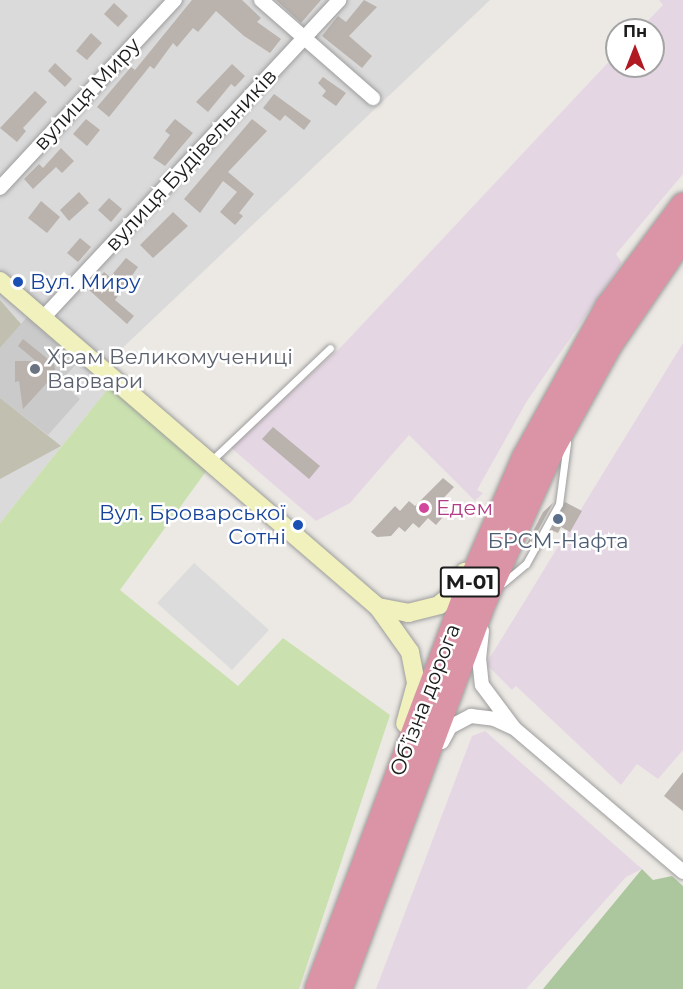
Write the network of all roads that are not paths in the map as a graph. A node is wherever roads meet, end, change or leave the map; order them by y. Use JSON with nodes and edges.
{"nodes":[{"id":1,"x":175,"y":0,"type":"edge"},
{"id":2,"x":261,"y":0,"type":"edge"},
{"id":3,"x":339,"y":0,"type":"edge"},
{"id":4,"x":303,"y":39,"type":"junction"},
{"id":5,"x":373,"y":98,"type":"dead end"},
{"id":6,"x":0,"y":188,"type":"edge"},
{"id":7,"x":683,"y":205,"type":"edge"},
{"id":8,"x":683,"y":238,"type":"edge"},
{"id":9,"x":0,"y":281,"type":"edge"},
{"id":10,"x":627,"y":318,"type":"junction"},
{"id":11,"x":42,"y":319,"type":"junction"},
{"id":12,"x":330,"y":348,"type":"dead end"},
{"id":13,"x":563,"y":382,"type":"junction"},
{"id":14,"x":210,"y":463,"type":"junction"},
{"id":15,"x":503,"y":559,"type":"junction"},
{"id":16,"x":497,"y":589,"type":"junction"},
{"id":17,"x":378,"y":607,"type":"junction"},
{"id":18,"x":475,"y":628,"type":"junction"},
{"id":19,"x":514,"y":728,"type":"junction"},
{"id":20,"x":683,"y":872,"type":"edge"},
{"id":21,"x":349,"y":932,"type":"junction"},
{"id":22,"x":317,"y":989,"type":"edge"},
{"id":23,"x":340,"y":989,"type":"edge"}],
"edges":[{"from":1,"to":6,"type":"street","name":"вулиця Миру"},
{"from":2,"to":4,"type":"street"},
{"from":3,"to":4,"type":"street","name":"вулиця Будівельників"},
{"from":4,"to":5,"type":"street"},
{"from":4,"to":11,"type":"street","name":"вулиця Будівельників"},
{"from":7,"to":13,"type":"highway","name":"Обʼїзна дорога","number":"М-01"},
{"from":8,"to":10,"type":"highway","name":"Обʼїзна дорога","number":"М-01"},
{"from":9,"to":11,"type":"street"},
{"from":10,"to":15,"type":"highway","name":"Обʼїзна дорога","number":"М-01"},
{"from":10,"to":16,"type":"lane"},
{"from":11,"to":14,"type":"street"},
{"from":12,"to":14,"type":"lane"},
{"from":13,"to":17,"type":"street"},
{"from":13,"to":21,"type":"highway","name":"Обʼїзна дорога","number":"М-01"},
{"from":14,"to":17,"type":"street"},
{"from":15,"to":16,"type":"street"},
{"from":15,"to":18,"type":"highway","name":"Обʼїзна дорога","number":"М-01"},
{"from":16,"to":18,"type":"lane"},
{"from":16,"to":19,"type":"street"},
{"from":17,"to":21,"type":"street"},
{"from":18,"to":21,"type":"highway","name":"Обʼїзна дорога","number":"М-01"},
{"from":19,"to":20,"type":"street"},
{"from":19,"to":21,"type":"street"},
{"from":21,"to":22,"type":"highway","name":"Обʼїзна дорога","number":"М-01"},
{"from":21,"to":23,"type":"highway","name":"Обʼїзна дорога","number":"М-01"}]}
